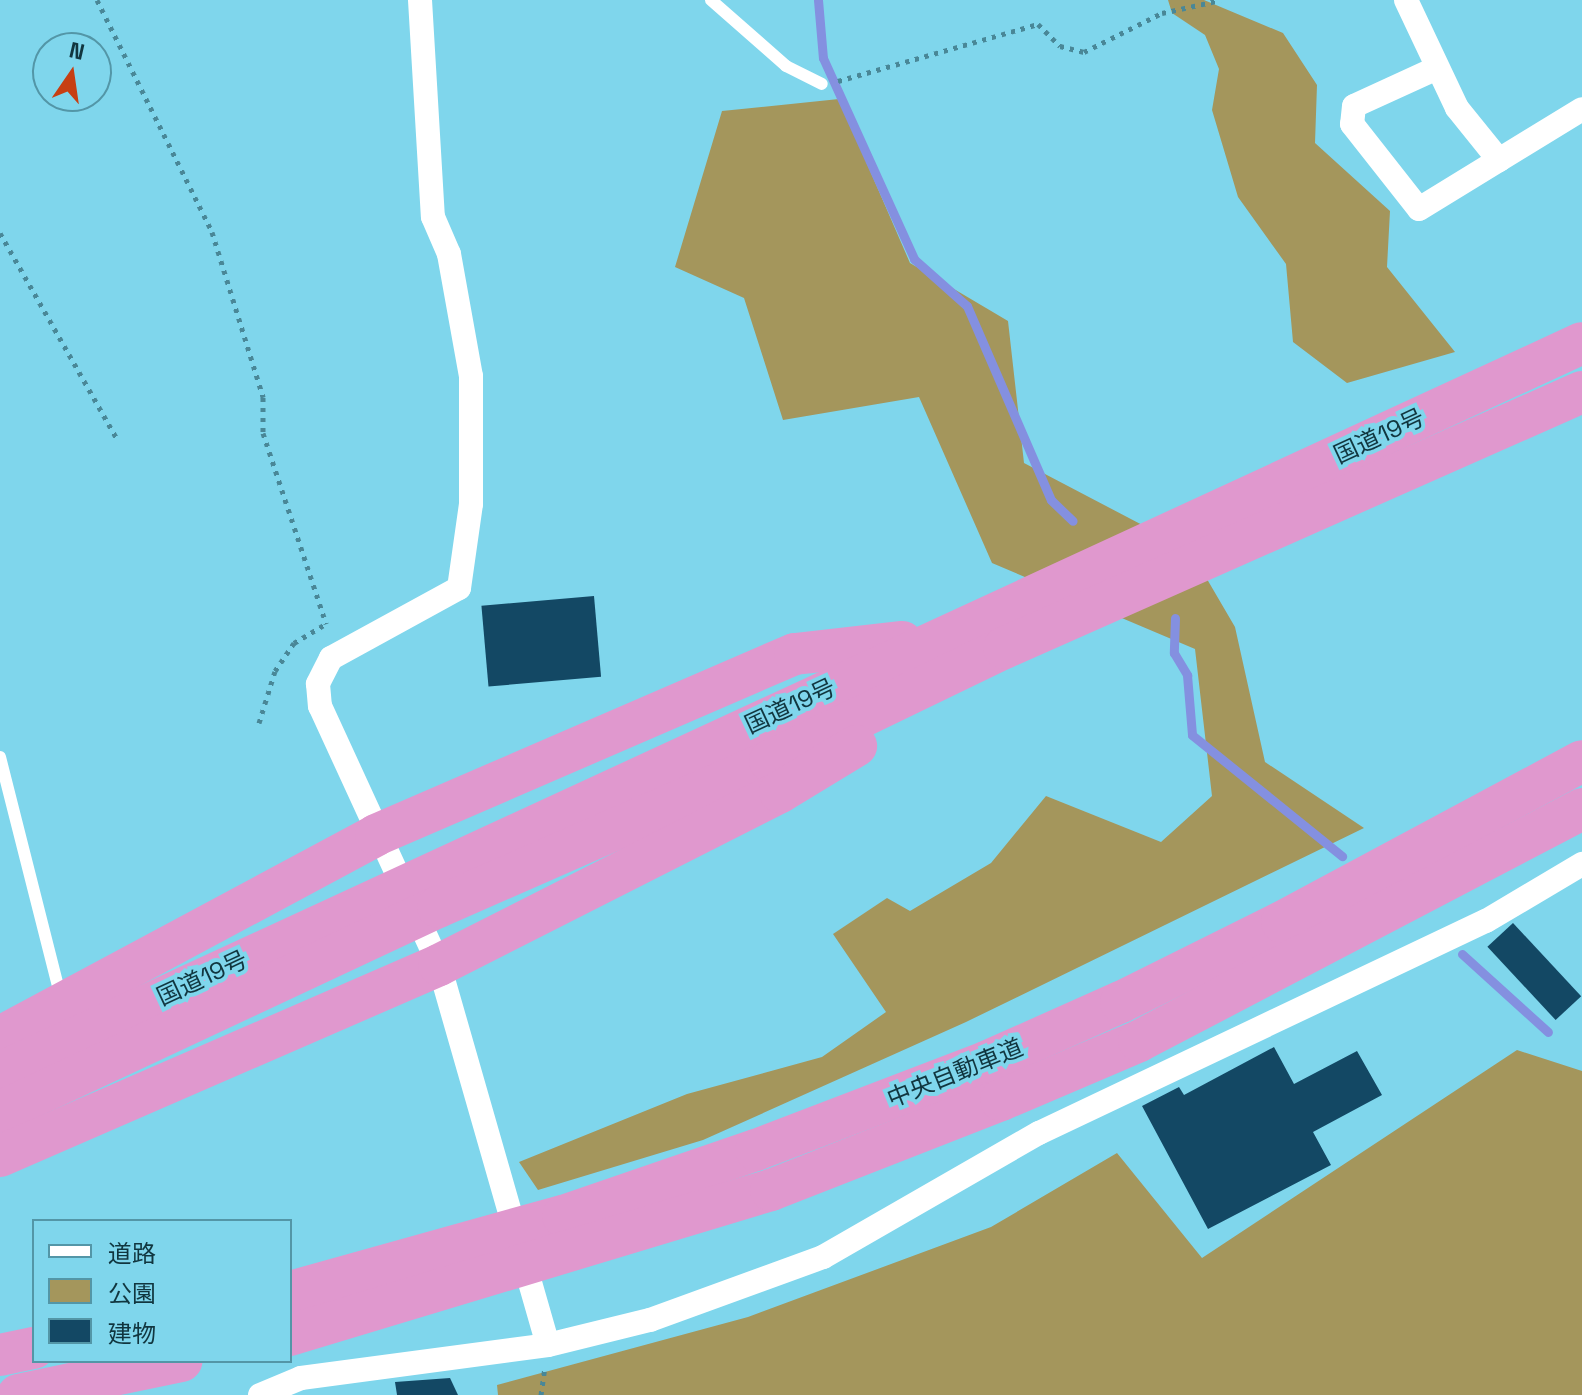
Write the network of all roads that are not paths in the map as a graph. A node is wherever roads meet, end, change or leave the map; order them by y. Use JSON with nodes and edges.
{"nodes":[{"id":1,"x":420,"y":0,"type":"edge"},
{"id":2,"x":711,"y":0,"type":"edge"},
{"id":3,"x":1406,"y":0,"type":"edge"},
{"id":4,"x":1437,"y":68,"type":"junction"},
{"id":5,"x":822,"y":84,"type":"dead end"},
{"id":6,"x":1582,"y":109,"type":"edge"},
{"id":7,"x":1499,"y":160,"type":"junction"},
{"id":8,"x":1582,"y":343,"type":"edge"},
{"id":9,"x":1582,"y":392,"type":"edge"},
{"id":10,"x":936,"y":639,"type":"junction"},
{"id":11,"x":1004,"y":648,"type":"junction"},
{"id":12,"x":0,"y":757,"type":"edge"},
{"id":13,"x":1582,"y":761,"type":"edge"},
{"id":14,"x":1582,"y":809,"type":"edge"},
{"id":15,"x":380,"y":845,"type":"junction"},
{"id":16,"x":1582,"y":864,"type":"edge"},
{"id":17,"x":433,"y":955,"type":"junction"},
{"id":18,"x":63,"y":1003,"type":"junction"},
{"id":19,"x":0,"y":1037,"type":"edge"},
{"id":20,"x":0,"y":1073,"type":"edge"},
{"id":21,"x":0,"y":1112,"type":"edge"},
{"id":22,"x":0,"y":1156,"type":"edge"},
{"id":23,"x":292,"y":1291,"type":"edge"},
{"id":24,"x":292,"y":1334,"type":"edge"},
{"id":25,"x":546,"y":1336,"type":"junction"},
{"id":26,"x":32,"y":1348,"type":"edge"},
{"id":27,"x":0,"y":1355,"type":"edge"},
{"id":28,"x":173,"y":1363,"type":"edge"},
{"id":29,"x":18,"y":1395,"type":"edge"},
{"id":30,"x":260,"y":1395,"type":"edge"}],
"edges":[{"from":1,"to":15,"type":"street"},
{"from":2,"to":5,"type":"lane"},
{"from":3,"to":4,"type":"street"},
{"from":4,"to":7,"type":"street"},
{"from":4,"to":7,"type":"street"},
{"from":6,"to":7,"type":"street"},
{"from":8,"to":10,"type":"highway","name":"国道19号"},
{"from":9,"to":11,"type":"highway","name":"国道19号"},
{"from":10,"to":15,"type":"highway"},
{"from":10,"to":20,"type":"highway","name":"国道19号"},
{"from":11,"to":17,"type":"highway"},
{"from":11,"to":21,"type":"highway","name":"国道19号"},
{"from":12,"to":18,"type":"lane"},
{"from":13,"to":23,"type":"highway","name":"中央自動車道"},
{"from":14,"to":24,"type":"highway","name":"中央自動車道"},
{"from":15,"to":17,"type":"street"},
{"from":15,"to":18,"type":"highway"},
{"from":16,"to":25,"type":"street"},
{"from":17,"to":22,"type":"highway"},
{"from":17,"to":25,"type":"street"},
{"from":18,"to":19,"type":"highway"},
{"from":25,"to":30,"type":"street"},
{"from":26,"to":27,"type":"highway"},
{"from":28,"to":29,"type":"highway"}]}
